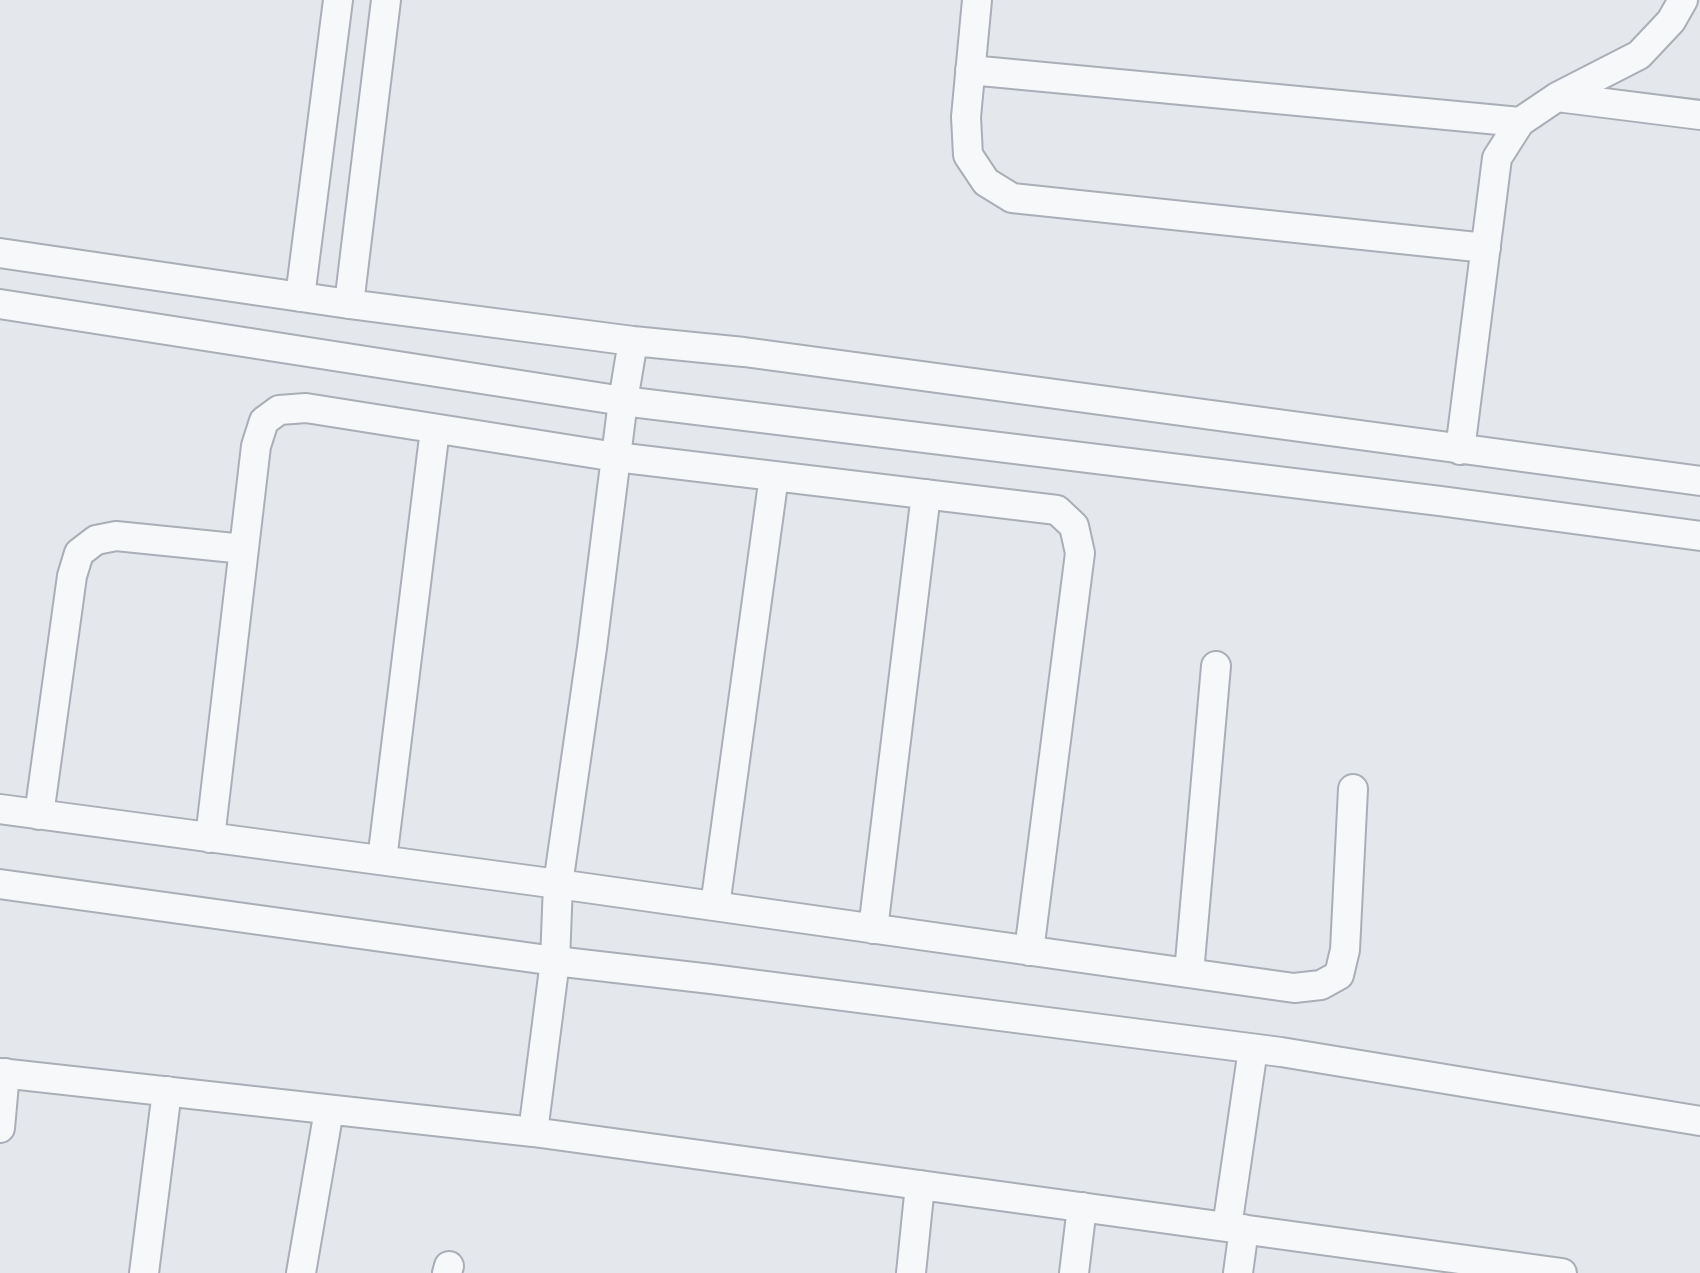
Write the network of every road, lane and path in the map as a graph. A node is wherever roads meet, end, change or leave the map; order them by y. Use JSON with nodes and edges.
{"nodes":[{"id":1,"x":338,"y":0,"type":"edge"},
{"id":2,"x":386,"y":0,"type":"edge"},
{"id":3,"x":976,"y":0,"type":"edge"},
{"id":4,"x":1683,"y":0,"type":"edge"},
{"id":5,"x":970,"y":70,"type":"junction"},
{"id":6,"x":1557,"y":97,"type":"junction"},
{"id":7,"x":1700,"y":115,"type":"edge"},
{"id":8,"x":1520,"y":122,"type":"junction"},
{"id":9,"x":1486,"y":248,"type":"junction"},
{"id":10,"x":0,"y":253,"type":"edge"},
{"id":11,"x":300,"y":297,"type":"junction"},
{"id":12,"x":0,"y":304,"type":"edge"},
{"id":13,"x":349,"y":304,"type":"junction"},
{"id":14,"x":633,"y":341,"type":"junction"},
{"id":15,"x":623,"y":401,"type":"junction"},
{"id":16,"x":435,"y":429,"type":"junction"},
{"id":17,"x":1460,"y":450,"type":"junction"},
{"id":18,"x":615,"y":457,"type":"junction"},
{"id":19,"x":774,"y":476,"type":"junction"},
{"id":20,"x":1700,"y":481,"type":"edge"},
{"id":21,"x":926,"y":494,"type":"junction"},
{"id":22,"x":1700,"y":536,"type":"edge"},
{"id":23,"x":244,"y":549,"type":"junction"},
{"id":24,"x":1216,"y":666,"type":"dead end"},
{"id":25,"x":1353,"y":789,"type":"dead end"},
{"id":26,"x":0,"y":810,"type":"edge"},
{"id":27,"x":39,"y":815,"type":"junction"},
{"id":28,"x":210,"y":838,"type":"junction"},
{"id":29,"x":382,"y":860,"type":"junction"},
{"id":30,"x":0,"y":884,"type":"edge"},
{"id":31,"x":558,"y":884,"type":"junction"},
{"id":32,"x":715,"y":906,"type":"junction"},
{"id":33,"x":873,"y":929,"type":"junction"},
{"id":34,"x":1029,"y":951,"type":"junction"},
{"id":35,"x":555,"y":961,"type":"junction"},
{"id":36,"x":1189,"y":973,"type":"junction"},
{"id":37,"x":1253,"y":1049,"type":"junction"},
{"id":38,"x":3,"y":1073,"type":"edge"},
{"id":39,"x":167,"y":1091,"type":"junction"},
{"id":40,"x":329,"y":1110,"type":"junction"},
{"id":41,"x":1700,"y":1121,"type":"edge"},
{"id":42,"x":0,"y":1128,"type":"edge"},
{"id":43,"x":533,"y":1132,"type":"junction"},
{"id":44,"x":920,"y":1185,"type":"junction"},
{"id":45,"x":1082,"y":1207,"type":"junction"},
{"id":46,"x":1235,"y":1228,"type":"junction"},
{"id":47,"x":1399,"y":1262,"type":"edge"},
{"id":48,"x":144,"y":1273,"type":"edge"},
{"id":49,"x":300,"y":1273,"type":"edge"},
{"id":50,"x":911,"y":1273,"type":"edge"},
{"id":51,"x":1074,"y":1273,"type":"edge"},
{"id":52,"x":1238,"y":1273,"type":"edge"},
{"id":53,"x":1562,"y":1273,"type":"edge"}],
"edges":[{"from":1,"to":11,"type":"street"},
{"from":2,"to":13,"type":"street"},
{"from":3,"to":5,"type":"street"},
{"from":4,"to":6,"type":"street"},
{"from":5,"to":8,"type":"street"},
{"from":5,"to":9,"type":"street"},
{"from":6,"to":7,"type":"street"},
{"from":6,"to":8,"type":"street"},
{"from":8,"to":9,"type":"street"},
{"from":9,"to":17,"type":"street"},
{"from":10,"to":11,"type":"street"},
{"from":11,"to":13,"type":"street"},
{"from":12,"to":15,"type":"street"},
{"from":13,"to":14,"type":"street"},
{"from":14,"to":15,"type":"street"},
{"from":14,"to":17,"type":"street"},
{"from":15,"to":18,"type":"street"},
{"from":15,"to":22,"type":"street"},
{"from":16,"to":18,"type":"street"},
{"from":16,"to":23,"type":"street"},
{"from":16,"to":29,"type":"street"},
{"from":17,"to":20,"type":"street"},
{"from":18,"to":19,"type":"street"},
{"from":18,"to":31,"type":"street"},
{"from":19,"to":21,"type":"street"},
{"from":19,"to":32,"type":"street"},
{"from":21,"to":33,"type":"street"},
{"from":21,"to":34,"type":"street"},
{"from":23,"to":27,"type":"street"},
{"from":23,"to":28,"type":"street"},
{"from":24,"to":36,"type":"street"},
{"from":25,"to":36,"type":"street"},
{"from":26,"to":27,"type":"street"},
{"from":27,"to":28,"type":"street"},
{"from":28,"to":29,"type":"street"},
{"from":29,"to":31,"type":"street"},
{"from":30,"to":35,"type":"street"},
{"from":31,"to":32,"type":"street"},
{"from":31,"to":35,"type":"street"},
{"from":32,"to":33,"type":"street"},
{"from":33,"to":34,"type":"street"},
{"from":34,"to":36,"type":"street"},
{"from":35,"to":37,"type":"street"},
{"from":35,"to":43,"type":"street"},
{"from":37,"to":41,"type":"street"},
{"from":37,"to":46,"type":"street"},
{"from":38,"to":39,"type":"street"},
{"from":38,"to":42,"type":"street"},
{"from":39,"to":40,"type":"street"},
{"from":39,"to":48,"type":"street"},
{"from":40,"to":43,"type":"street"},
{"from":40,"to":49,"type":"street"},
{"from":43,"to":44,"type":"street"},
{"from":44,"to":45,"type":"street"},
{"from":44,"to":50,"type":"street"},
{"from":45,"to":46,"type":"street"},
{"from":45,"to":51,"type":"street"},
{"from":46,"to":47,"type":"street"},
{"from":46,"to":52,"type":"street"},
{"from":47,"to":53,"type":"street"}]}
